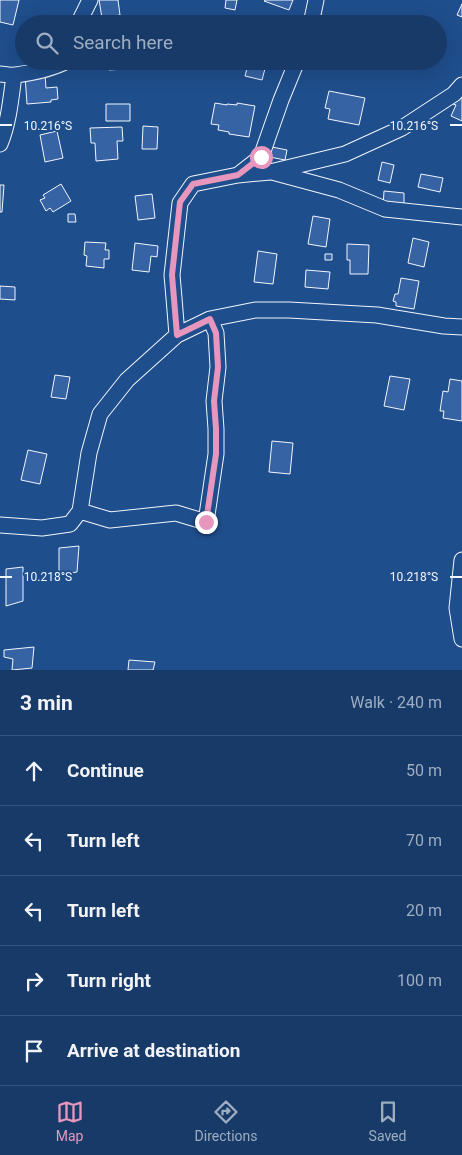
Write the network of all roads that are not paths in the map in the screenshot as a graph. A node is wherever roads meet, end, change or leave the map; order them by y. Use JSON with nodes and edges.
{"nodes":[{"id":1,"x":90,"y":0,"type":"edge"},
{"id":2,"x":316,"y":0,"type":"edge"},
{"id":3,"x":82,"y":15,"type":"edge"},
{"id":4,"x":313,"y":15,"type":"edge"},
{"id":5,"x":40,"y":70,"type":"edge"},
{"id":6,"x":293,"y":70,"type":"edge"},
{"id":7,"x":7,"y":75,"type":"edge"},
{"id":8,"x":462,"y":85,"type":"edge"},
{"id":9,"x":0,"y":144,"type":"edge"},
{"id":10,"x":270,"y":172,"type":"junction"},
{"id":11,"x":238,"y":175,"type":"junction"},
{"id":12,"x":462,"y":217,"type":"edge"},
{"id":13,"x":210,"y":319,"type":"junction"},
{"id":14,"x":462,"y":327,"type":"edge"},
{"id":15,"x":177,"y":335,"type":"junction"},
{"id":16,"x":80,"y":511,"type":"junction"},
{"id":17,"x":0,"y":525,"type":"edge"},
{"id":18,"x":462,"y":560,"type":"edge"},
{"id":19,"x":462,"y":639,"type":"edge"}],
"edges":[{"from":1,"to":3,"type":"street"},
{"from":2,"to":4,"type":"street"},
{"from":5,"to":7,"type":"street"},
{"from":6,"to":11,"type":"street"},
{"from":7,"to":9,"type":"street"},
{"from":8,"to":10,"type":"street"},
{"from":10,"to":11,"type":"street"},
{"from":10,"to":12,"type":"street"},
{"from":11,"to":15,"type":"street"},
{"from":13,"to":14,"type":"street"},
{"from":13,"to":15,"type":"street"},
{"from":13,"to":16,"type":"street"},
{"from":15,"to":16,"type":"street"},
{"from":16,"to":17,"type":"street"},
{"from":18,"to":19,"type":"street"}]}
